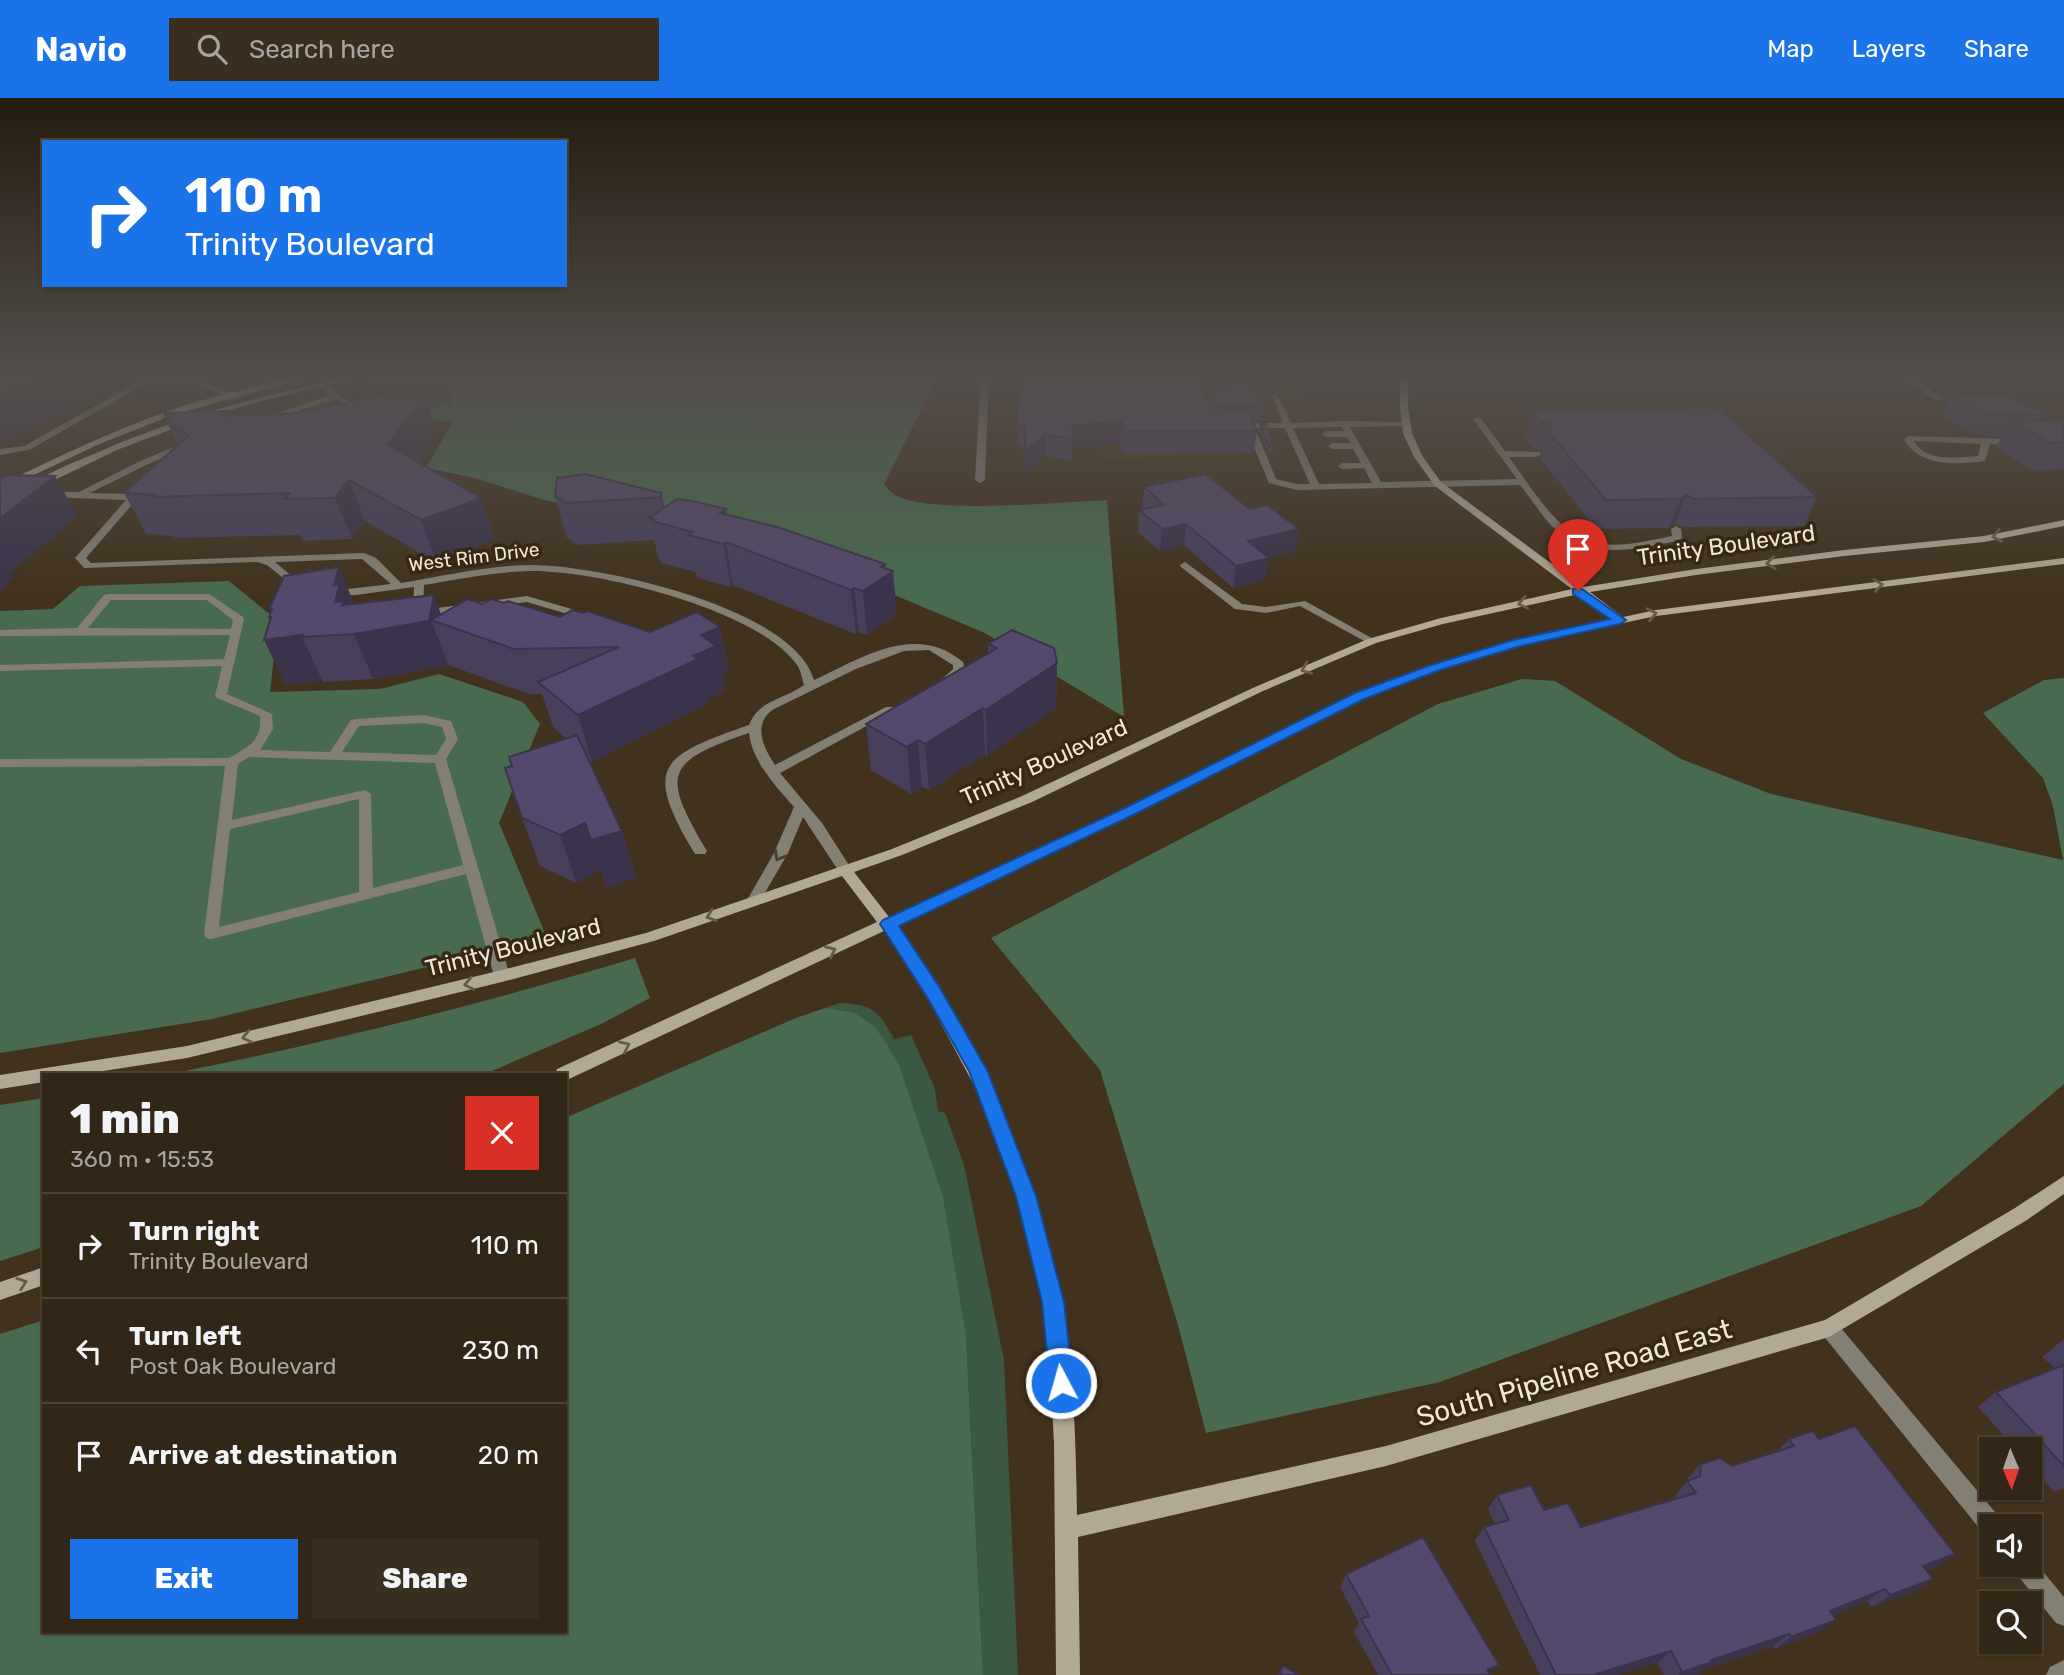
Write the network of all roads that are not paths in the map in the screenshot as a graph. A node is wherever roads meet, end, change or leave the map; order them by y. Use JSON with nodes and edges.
{"nodes":[{"id":1,"x":27,"y":448,"type":"edge"},
{"id":2,"x":90,"y":448,"type":"edge"},
{"id":3,"x":117,"y":448,"type":"edge"},
{"id":4,"x":184,"y":448,"type":"edge"},
{"id":5,"x":982,"y":448,"type":"edge"},
{"id":6,"x":1262,"y":448,"type":"edge"},
{"id":7,"x":1294,"y":448,"type":"edge"},
{"id":8,"x":1413,"y":448,"type":"edge"},
{"id":9,"x":1498,"y":448,"type":"edge"},
{"id":10,"x":1912,"y":448,"type":"edge"},
{"id":11,"x":1985,"y":448,"type":"edge"},
{"id":12,"x":1358,"y":449,"type":"junction"},
{"id":13,"x":1312,"y":450,"type":"junction"},
{"id":14,"x":1334,"y":450,"type":"junction"},
{"id":15,"x":1295,"y":451,"type":"junction"},
{"id":16,"x":0,"y":452,"type":"edge"},
{"id":17,"x":1503,"y":454,"type":"junction"},
{"id":18,"x":1537,"y":454,"type":"dead end"},
{"id":19,"x":980,"y":480,"type":"dead end"},
{"id":20,"x":1523,"y":482,"type":"junction"},
{"id":21,"x":1438,"y":484,"type":"junction"},
{"id":22,"x":1378,"y":486,"type":"junction"},
{"id":23,"x":1316,"y":487,"type":"junction"},
{"id":24,"x":32,"y":490,"type":"joint"},
{"id":25,"x":4,"y":491,"type":"edge"},
{"id":26,"x":82,"y":494,"type":"junction"},
{"id":27,"x":2064,"y":523,"type":"edge"},
{"id":28,"x":1676,"y":533,"type":"dead end"},
{"id":29,"x":257,"y":559,"type":"junction"},
{"id":30,"x":2064,"y":561,"type":"edge"},
{"id":31,"x":1185,"y":565,"type":"dead end"},
{"id":32,"x":419,"y":582,"type":"junction"},
{"id":33,"x":398,"y":585,"type":"junction"},
{"id":34,"x":1578,"y":591,"type":"junction"},
{"id":35,"x":1620,"y":620,"type":"junction"},
{"id":36,"x":604,"y":621,"type":"edge"},
{"id":37,"x":79,"y":631,"type":"junction"},
{"id":38,"x":236,"y":632,"type":"junction"},
{"id":39,"x":0,"y":633,"type":"edge"},
{"id":40,"x":1372,"y":641,"type":"junction"},
{"id":41,"x":229,"y":662,"type":"junction"},
{"id":42,"x":0,"y":668,"type":"edge"},
{"id":43,"x":938,"y":685,"type":"edge"},
{"id":44,"x":810,"y":687,"type":"junction"},
{"id":45,"x":903,"y":704,"type":"edge"},
{"id":46,"x":755,"y":727,"type":"junction"},
{"id":47,"x":246,"y":753,"type":"junction"},
{"id":48,"x":333,"y":756,"type":"junction"},
{"id":49,"x":440,"y":760,"type":"junction"},
{"id":50,"x":232,"y":762,"type":"junction"},
{"id":51,"x":0,"y":763,"type":"edge"},
{"id":52,"x":774,"y":771,"type":"junction"},
{"id":53,"x":801,"y":807,"type":"junction"},
{"id":54,"x":224,"y":826,"type":"junction"},
{"id":55,"x":700,"y":851,"type":"dead end"},
{"id":56,"x":471,"y":869,"type":"junction"},
{"id":57,"x":845,"y":870,"type":"junction"},
{"id":58,"x":366,"y":895,"type":"junction"},
{"id":59,"x":753,"y":902,"type":"junction"},
{"id":60,"x":889,"y":924,"type":"junction"},
{"id":61,"x":502,"y":976,"type":"junction"},
{"id":62,"x":57,"y":1073,"type":"edge"},
{"id":63,"x":565,"y":1073,"type":"edge"},
{"id":64,"x":42,"y":1075,"type":"edge"},
{"id":65,"x":0,"y":1082,"type":"edge"},
{"id":66,"x":2064,"y":1184,"type":"edge"},
{"id":67,"x":42,"y":1277,"type":"edge"},
{"id":68,"x":0,"y":1291,"type":"edge"},
{"id":69,"x":1829,"y":1328,"type":"junction"},
{"id":70,"x":1982,"y":1514,"type":"edge"},
{"id":71,"x":1065,"y":1529,"type":"junction"},
{"id":72,"x":2033,"y":1577,"type":"edge"},
{"id":73,"x":2064,"y":1615,"type":"edge"},
{"id":74,"x":2064,"y":1672,"type":"edge"},
{"id":75,"x":1068,"y":1675,"type":"edge"},
{"id":76,"x":2058,"y":1675,"type":"edge"}],
"edges":[{"from":1,"to":16,"type":"street"},
{"from":2,"to":25,"type":"main road"},
{"from":3,"to":24,"type":"main road"},
{"from":4,"to":26,"type":"street"},
{"from":5,"to":19,"type":"street"},
{"from":6,"to":23,"type":"street"},
{"from":7,"to":15,"type":"street"},
{"from":8,"to":21,"type":"main road"},
{"from":9,"to":17,"type":"street"},
{"from":10,"to":11,"type":"street"},
{"from":12,"to":14,"type":"street"},
{"from":12,"to":14,"type":"street"},
{"from":12,"to":14,"type":"street"},
{"from":12,"to":22,"type":"street"},
{"from":13,"to":15,"type":"street"},
{"from":13,"to":15,"type":"street"},
{"from":13,"to":15,"type":"street"},
{"from":15,"to":23,"type":"street"},
{"from":17,"to":18,"type":"street"},
{"from":17,"to":20,"type":"street"},
{"from":20,"to":21,"type":"street"},
{"from":20,"to":28,"type":"street"},
{"from":21,"to":22,"type":"street"},
{"from":21,"to":34,"type":"main road"},
{"from":22,"to":23,"type":"street"},
{"from":24,"to":26,"type":"street"},
{"from":26,"to":29,"type":"street"},
{"from":27,"to":34,"type":"main road","name":"Trinity Boulevard","one_way":true},
{"from":29,"to":33,"type":"street","name":"West Rim Drive"},
{"from":29,"to":33,"type":"street"},
{"from":35,"to":30,"type":"main road","one_way":true},
{"from":31,"to":40,"type":"street"},
{"from":32,"to":33,"type":"street","name":"West Rim Drive"},
{"from":32,"to":36,"type":"street"},
{"from":32,"to":44,"type":"street","name":"West Rim Drive"},
{"from":34,"to":35,"type":"main road"},
{"from":34,"to":40,"type":"main road","name":"Trinity Boulevard","one_way":true},
{"from":35,"to":60,"type":"main road"},
{"from":37,"to":38,"type":"street"},
{"from":37,"to":38,"type":"street"},
{"from":37,"to":39,"type":"street"},
{"from":38,"to":41,"type":"street"},
{"from":40,"to":57,"type":"main road","name":"Trinity Boulevard","one_way":true},
{"from":41,"to":42,"type":"street"},
{"from":41,"to":47,"type":"street"},
{"from":43,"to":44,"type":"street"},
{"from":44,"to":46,"type":"street"},
{"from":45,"to":52,"type":"street"},
{"from":46,"to":52,"type":"street"},
{"from":46,"to":55,"type":"street"},
{"from":47,"to":48,"type":"street"},
{"from":47,"to":50,"type":"street"},
{"from":48,"to":49,"type":"street"},
{"from":48,"to":49,"type":"street"},
{"from":49,"to":56,"type":"street"},
{"from":50,"to":51,"type":"street"},
{"from":50,"to":54,"type":"street"},
{"from":52,"to":53,"type":"street"},
{"from":53,"to":57,"type":"street"},
{"from":53,"to":59,"type":"street","one_way":true},
{"from":54,"to":58,"type":"street"},
{"from":54,"to":58,"type":"street"},
{"from":56,"to":58,"type":"street"},
{"from":56,"to":61,"type":"street"},
{"from":57,"to":59,"type":"main road","name":"Trinity Boulevard"},
{"from":57,"to":60,"type":"main road"},
{"from":59,"to":61,"type":"main road","name":"Trinity Boulevard","one_way":true},
{"from":63,"to":60,"type":"main road","one_way":true},
{"from":60,"to":71,"type":"main road"},
{"from":61,"to":62,"type":"main road","name":"Trinity Boulevard","one_way":true},
{"from":64,"to":65,"type":"main road","name":"Trinity Boulevard"},
{"from":66,"to":69,"type":"main road","name":"South Pipeline Road East"},
{"from":68,"to":67,"type":"main road","one_way":true},
{"from":69,"to":70,"type":"street"},
{"from":69,"to":71,"type":"main road","name":"South Pipeline Road East"},
{"from":71,"to":75,"type":"main road"},
{"from":72,"to":73,"type":"street"},
{"from":74,"to":76,"type":"street"}]}
